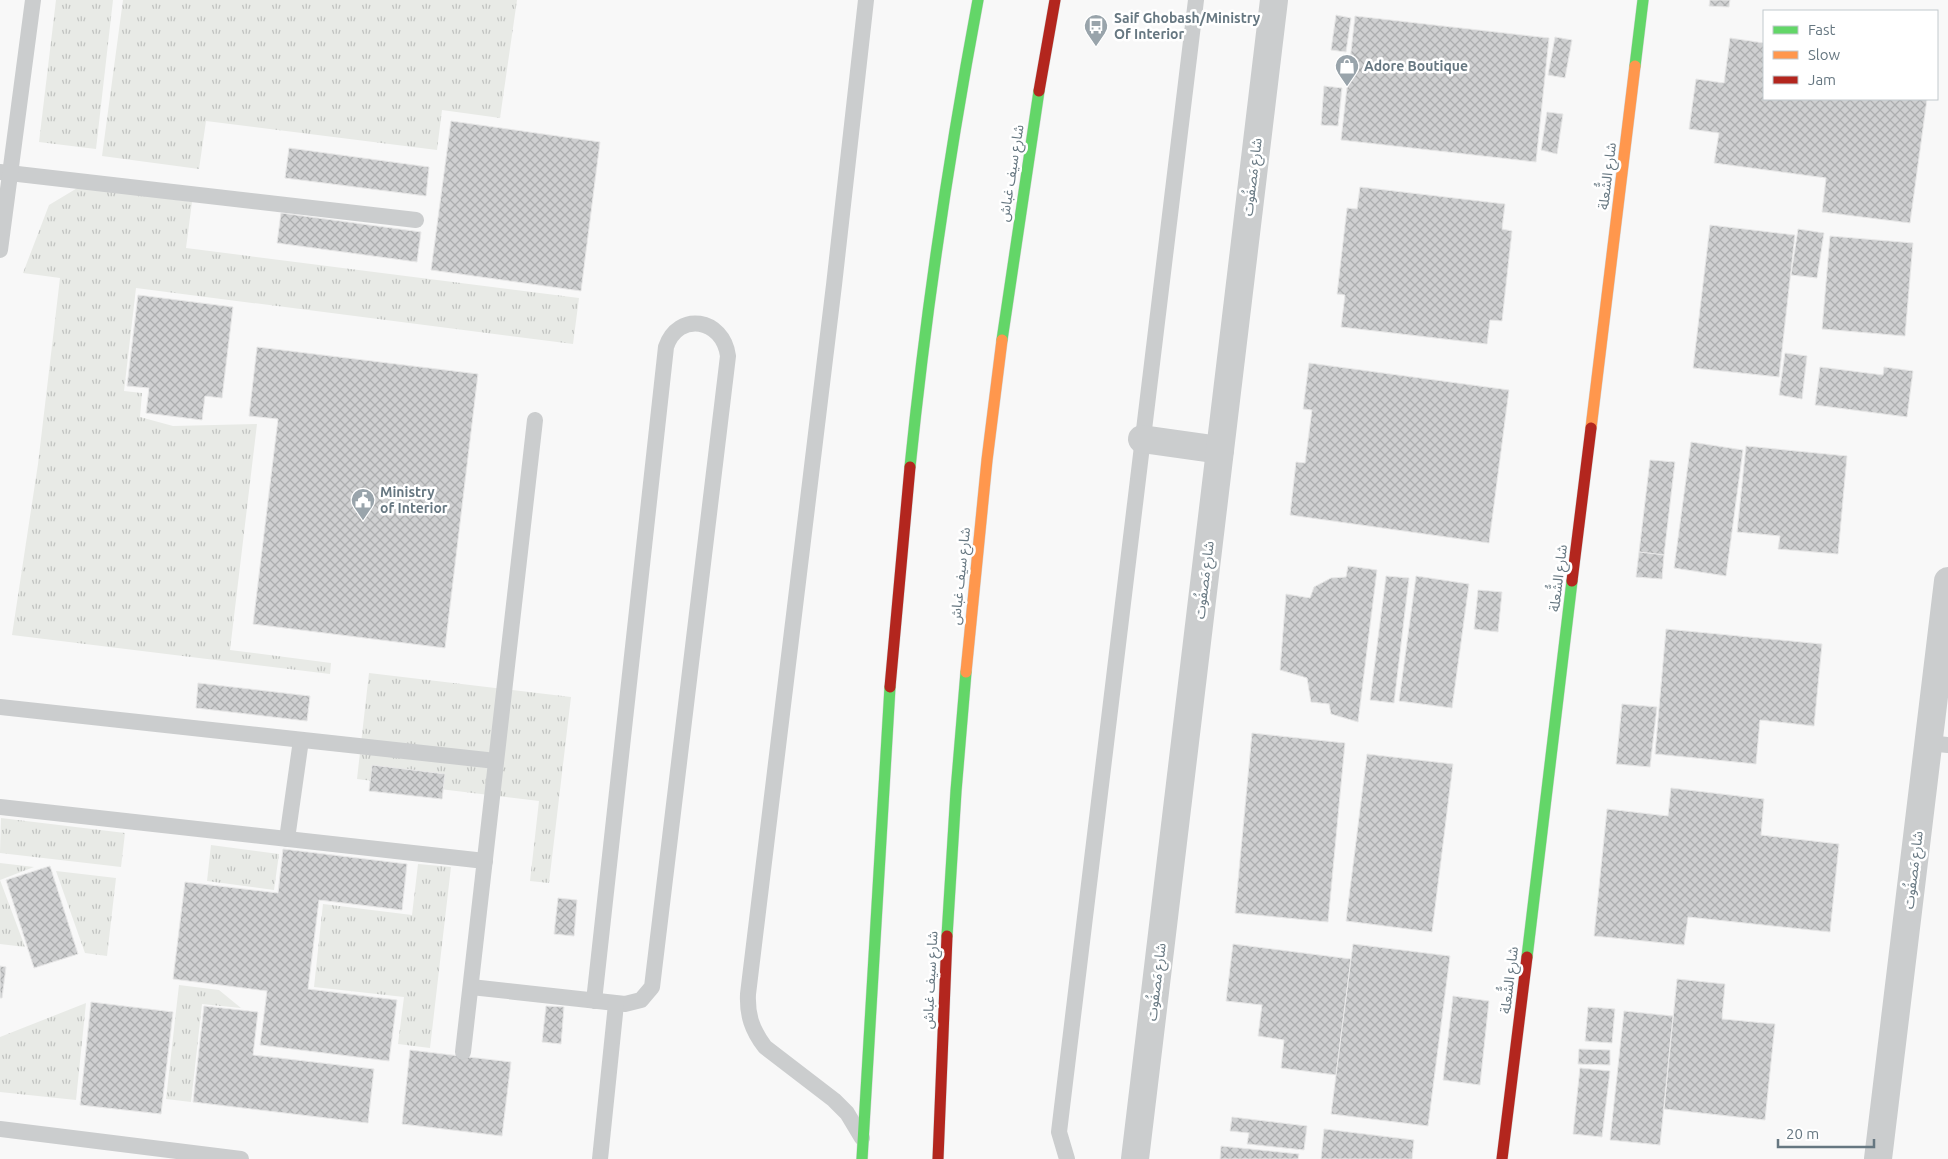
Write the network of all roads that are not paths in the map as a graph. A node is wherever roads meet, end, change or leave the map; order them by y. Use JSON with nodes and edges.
{"nodes":[{"id":1,"x":32,"y":0,"type":"edge"},
{"id":2,"x":866,"y":0,"type":"edge"},
{"id":3,"x":978,"y":0,"type":"edge"},
{"id":4,"x":1055,"y":0,"type":"edge"},
{"id":5,"x":1196,"y":0,"type":"edge"},
{"id":6,"x":1274,"y":0,"type":"edge"},
{"id":7,"x":1643,"y":0,"type":"edge"},
{"id":8,"x":5,"y":172,"type":"edge"},
{"id":9,"x":416,"y":220,"type":"dead end"},
{"id":10,"x":0,"y":250,"type":"edge"},
{"id":11,"x":535,"y":420,"type":"dead end"},
{"id":12,"x":1142,"y":439,"type":"junction"},
{"id":13,"x":1220,"y":450,"type":"junction"},
{"id":14,"x":1948,"y":581,"type":"edge"},
{"id":15,"x":0,"y":707,"type":"edge"},
{"id":16,"x":301,"y":740,"type":"junction"},
{"id":17,"x":1938,"y":744,"type":"edge"},
{"id":18,"x":496,"y":761,"type":"junction"},
{"id":19,"x":0,"y":807,"type":"edge"},
{"id":20,"x":287,"y":839,"type":"junction"},
{"id":21,"x":485,"y":861,"type":"junction"},
{"id":22,"x":471,"y":987,"type":"junction"},
{"id":23,"x":594,"y":1001,"type":"junction"},
{"id":24,"x":616,"y":1004,"type":"junction"},
{"id":25,"x":463,"y":1052,"type":"dead end"},
{"id":26,"x":0,"y":1130,"type":"edge"},
{"id":27,"x":863,"y":1140,"type":"junction"},
{"id":28,"x":242,"y":1159,"type":"edge"},
{"id":29,"x":600,"y":1159,"type":"edge"},
{"id":30,"x":862,"y":1159,"type":"edge"},
{"id":31,"x":938,"y":1159,"type":"edge"},
{"id":32,"x":1067,"y":1159,"type":"edge"},
{"id":33,"x":1135,"y":1159,"type":"edge"},
{"id":34,"x":1502,"y":1159,"type":"edge"},
{"id":35,"x":1878,"y":1159,"type":"edge"}],
"edges":[{"from":1,"to":8,"type":"lane"},
{"from":2,"to":27,"type":"lane"},
{"from":3,"to":27,"type":"street"},
{"from":4,"to":31,"type":"street","name":"شارع سيف غباش"},
{"from":5,"to":12,"type":"lane"},
{"from":6,"to":13,"type":"street","name":"شارع مَصفُوت"},
{"from":7,"to":34,"type":"street","name":"شارع الشُّعلة"},
{"from":8,"to":9,"type":"lane"},
{"from":8,"to":10,"type":"lane"},
{"from":11,"to":18,"type":"lane"},
{"from":12,"to":13,"type":"street"},
{"from":12,"to":32,"type":"lane"},
{"from":13,"to":33,"type":"street","name":"شارع مَصفُوت"},
{"from":14,"to":17,"type":"street","name":"شارع مَصفُوت"},
{"from":15,"to":16,"type":"lane"},
{"from":16,"to":18,"type":"lane"},
{"from":16,"to":20,"type":"lane"},
{"from":17,"to":35,"type":"street","name":"شارع مَصفُوت"},
{"from":18,"to":21,"type":"lane"},
{"from":19,"to":20,"type":"lane"},
{"from":20,"to":21,"type":"lane"},
{"from":21,"to":22,"type":"lane"},
{"from":22,"to":23,"type":"lane"},
{"from":22,"to":25,"type":"lane"},
{"from":23,"to":24,"type":"lane"},
{"from":23,"to":24,"type":"lane"},
{"from":24,"to":29,"type":"lane"},
{"from":26,"to":28,"type":"lane"},
{"from":27,"to":30,"type":"street"}]}
